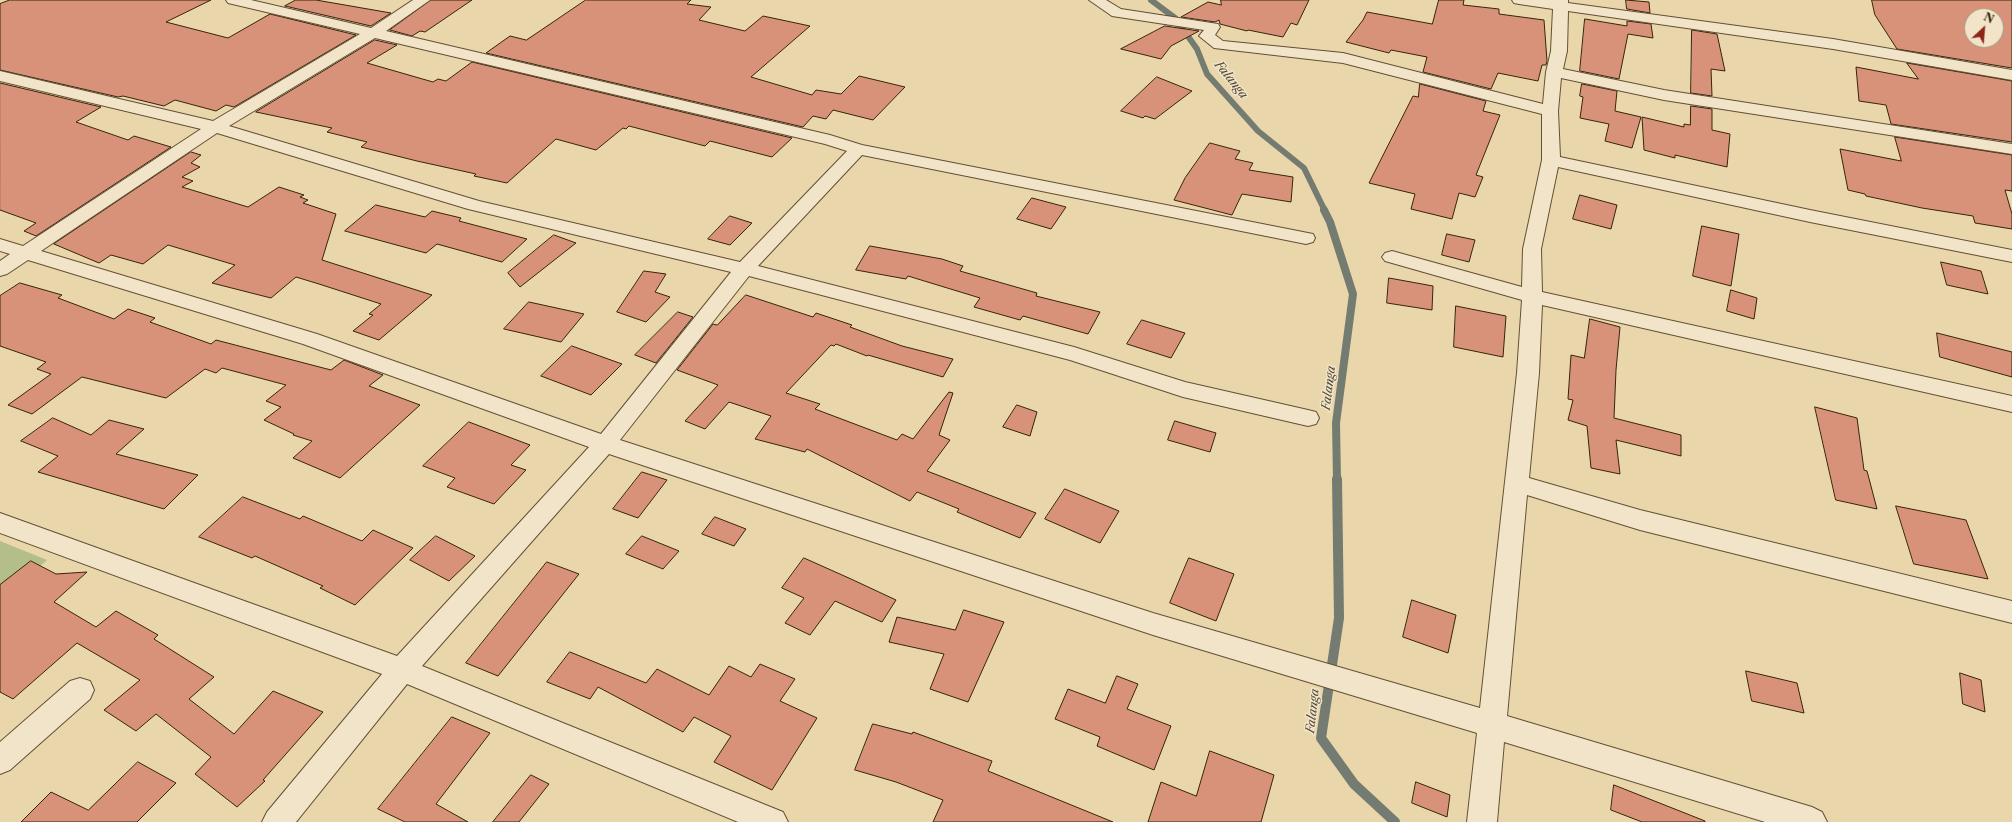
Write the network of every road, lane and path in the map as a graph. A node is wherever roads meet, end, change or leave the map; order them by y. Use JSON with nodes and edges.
{"nodes":[{"id":1,"x":233,"y":0,"type":"edge"},
{"id":2,"x":423,"y":0,"type":"edge"},
{"id":3,"x":1096,"y":0,"type":"edge"},
{"id":4,"x":1519,"y":0,"type":"edge"},
{"id":5,"x":1561,"y":3,"type":"edge"},
{"id":6,"x":373,"y":33,"type":"junction"},
{"id":7,"x":1554,"y":72,"type":"junction"},
{"id":8,"x":2012,"y":75,"type":"edge"},
{"id":9,"x":0,"y":76,"type":"edge"},
{"id":10,"x":1550,"y":111,"type":"junction"},
{"id":11,"x":215,"y":127,"type":"junction"},
{"id":12,"x":858,"y":149,"type":"junction"},
{"id":13,"x":2012,"y":149,"type":"edge"},
{"id":14,"x":1551,"y":160,"type":"junction"},
{"id":15,"x":1306,"y":238,"type":"dead end"},
{"id":16,"x":0,"y":245,"type":"edge"},
{"id":17,"x":27,"y":253,"type":"junction"},
{"id":18,"x":2012,"y":256,"type":"edge"},
{"id":19,"x":1392,"y":257,"type":"dead end"},
{"id":20,"x":744,"y":268,"type":"junction"},
{"id":21,"x":0,"y":270,"type":"edge"},
{"id":22,"x":1532,"y":296,"type":"junction"},
{"id":23,"x":2012,"y":404,"type":"edge"},
{"id":24,"x":1308,"y":418,"type":"dead end"},
{"id":25,"x":605,"y":444,"type":"junction"},
{"id":26,"x":1516,"y":483,"type":"junction"},
{"id":27,"x":0,"y":523,"type":"edge"},
{"id":28,"x":2012,"y":612,"type":"edge"},
{"id":29,"x":402,"y":670,"type":"junction"},
{"id":30,"x":80,"y":690,"type":"dead end"},
{"id":31,"x":1493,"y":725,"type":"junction"},
{"id":32,"x":0,"y":760,"type":"edge"},
{"id":33,"x":277,"y":822,"type":"edge"},
{"id":34,"x":773,"y":822,"type":"edge"},
{"id":35,"x":1482,"y":822,"type":"edge"},
{"id":36,"x":1812,"y":822,"type":"edge"}],
"edges":[{"from":1,"to":6,"type":"street"},
{"from":2,"to":6,"type":"street"},
{"from":3,"to":10,"type":"street"},
{"from":4,"to":5,"type":"street"},
{"from":5,"to":7,"type":"street"},
{"from":5,"to":8,"type":"street"},
{"from":6,"to":11,"type":"street"},
{"from":6,"to":12,"type":"street"},
{"from":7,"to":10,"type":"street"},
{"from":7,"to":13,"type":"street"},
{"from":9,"to":11,"type":"street"},
{"from":10,"to":14,"type":"street"},
{"from":11,"to":17,"type":"street"},
{"from":11,"to":20,"type":"street"},
{"from":12,"to":15,"type":"street"},
{"from":12,"to":20,"type":"street"},
{"from":14,"to":18,"type":"street"},
{"from":14,"to":22,"type":"street"},
{"from":16,"to":17,"type":"street"},
{"from":17,"to":21,"type":"street"},
{"from":17,"to":25,"type":"street"},
{"from":19,"to":22,"type":"street"},
{"from":20,"to":24,"type":"street"},
{"from":20,"to":25,"type":"street"},
{"from":22,"to":23,"type":"street"},
{"from":22,"to":26,"type":"street"},
{"from":25,"to":29,"type":"street"},
{"from":25,"to":31,"type":"street"},
{"from":26,"to":28,"type":"street"},
{"from":26,"to":31,"type":"street"},
{"from":27,"to":29,"type":"street"},
{"from":29,"to":33,"type":"street"},
{"from":29,"to":34,"type":"street"},
{"from":30,"to":32,"type":"street"},
{"from":31,"to":35,"type":"street"},
{"from":31,"to":36,"type":"street"}]}
